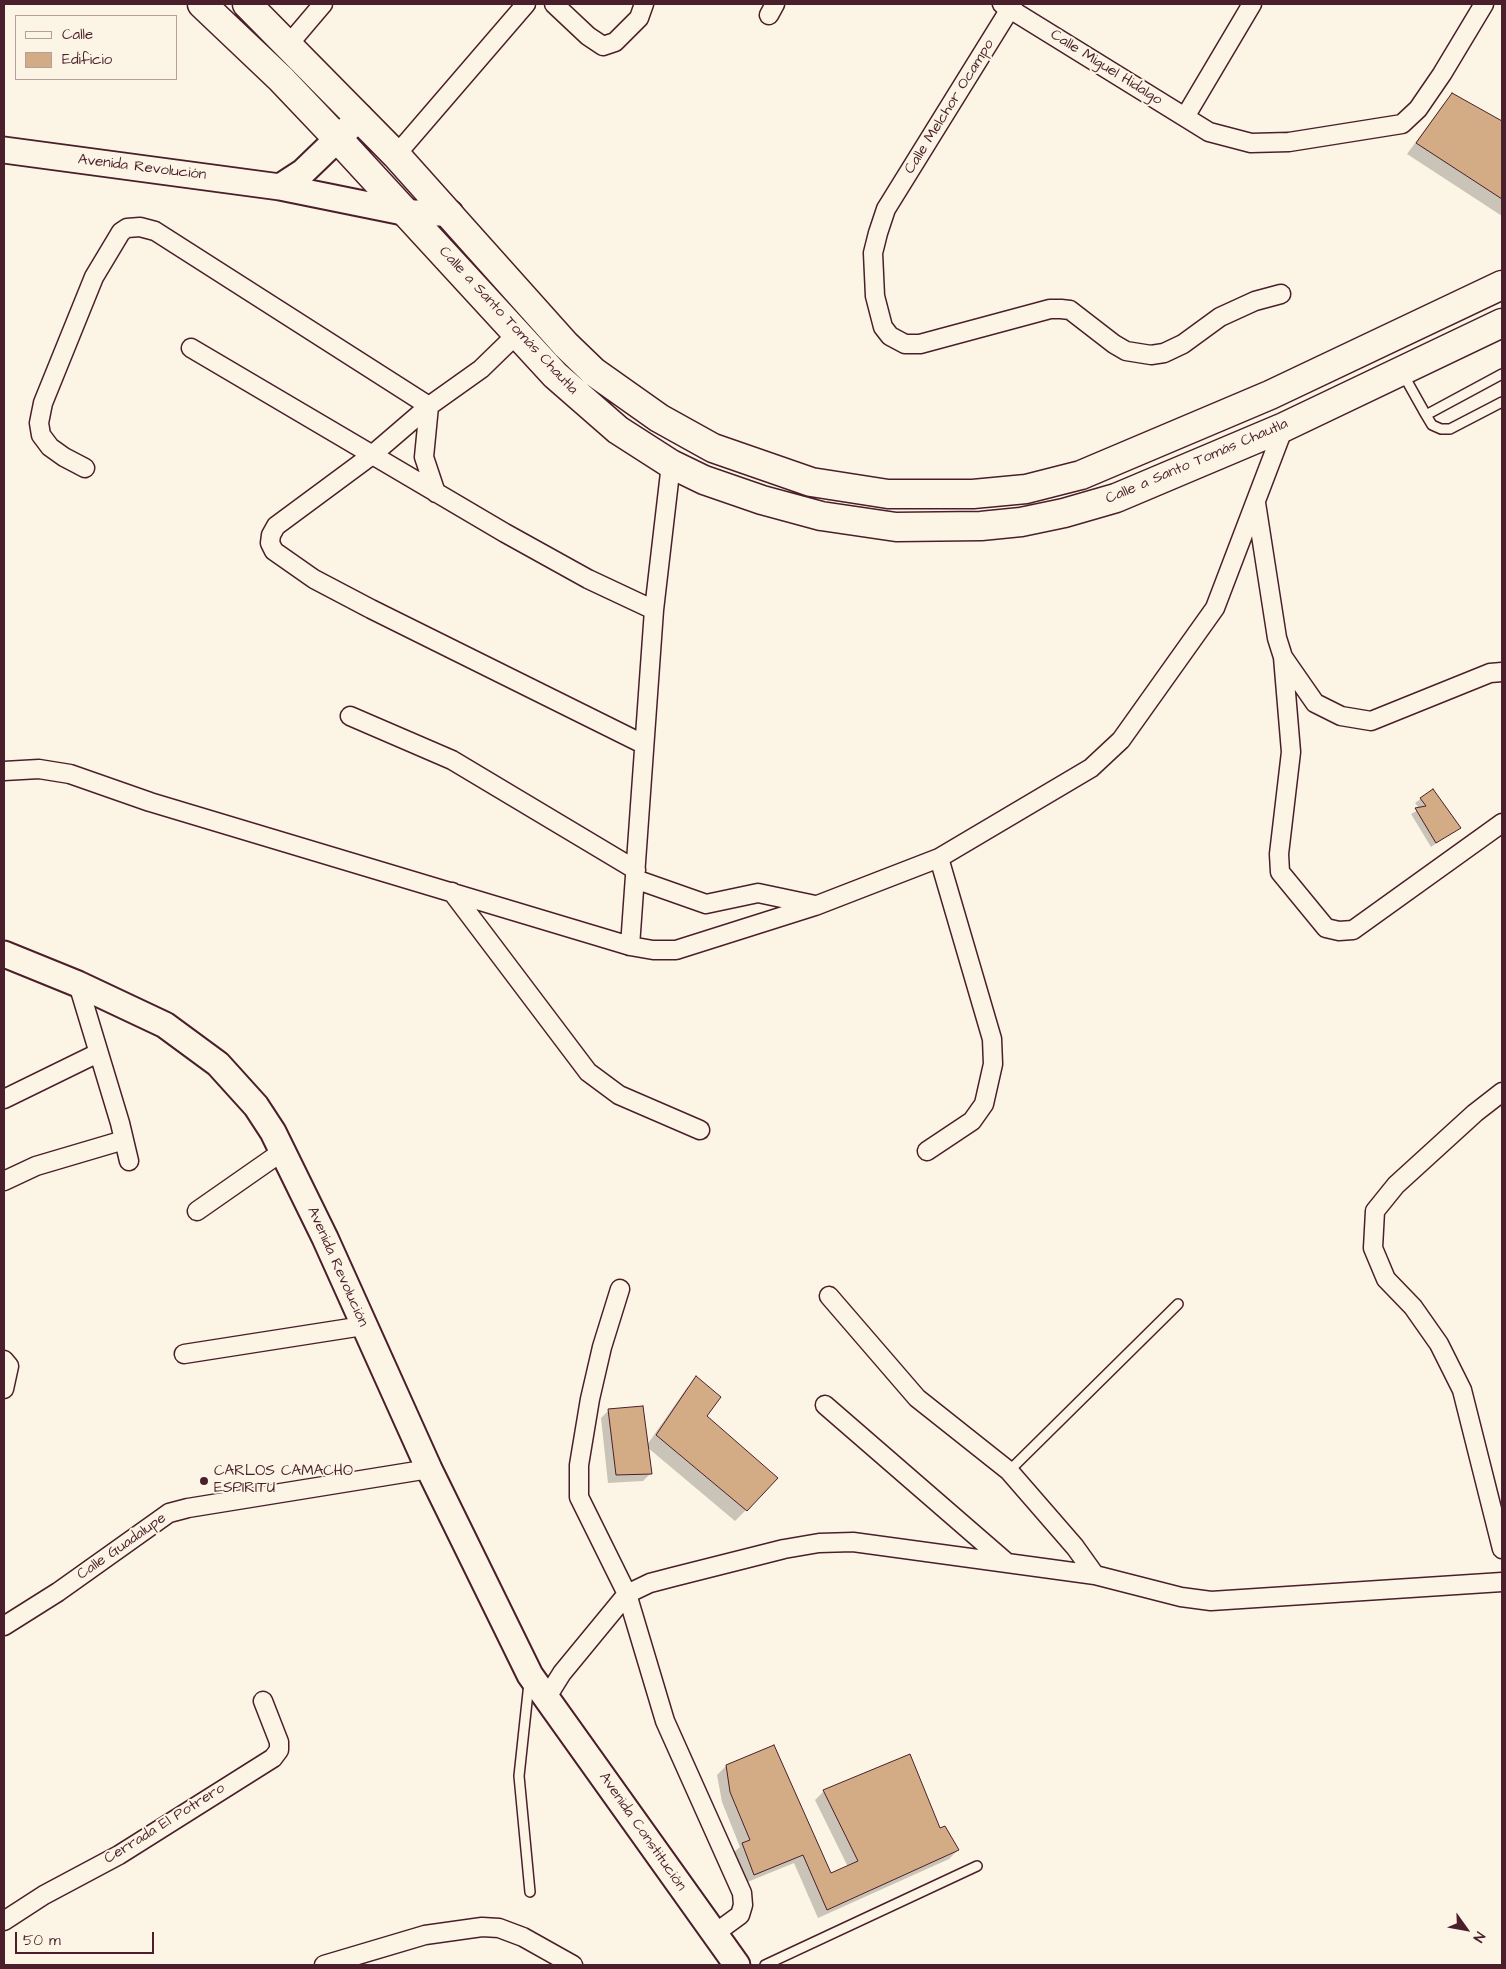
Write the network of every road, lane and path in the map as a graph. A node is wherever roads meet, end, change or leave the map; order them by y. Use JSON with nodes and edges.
{"nodes":[{"id":1,"x":202,"y":4,"type":"edge"},
{"id":2,"x":247,"y":4,"type":"edge"},
{"id":3,"x":323,"y":4,"type":"edge"},
{"id":4,"x":526,"y":4,"type":"edge"},
{"id":5,"x":554,"y":4,"type":"edge"},
{"id":6,"x":644,"y":4,"type":"edge"},
{"id":7,"x":1252,"y":4,"type":"edge"},
{"id":8,"x":1484,"y":4,"type":"edge"},
{"id":9,"x":1009,"y":5,"type":"edge"},
{"id":10,"x":289,"y":44,"type":"junction"},
{"id":11,"x":360,"y":117,"type":"junction"},
{"id":12,"x":1185,"y":117,"type":"junction"},
{"id":13,"x":338,"y":139,"type":"junction"},
{"id":14,"x":4,"y":150,"type":"edge"},
{"id":15,"x":396,"y":155,"type":"junction"},
{"id":16,"x":280,"y":187,"type":"junction"},
{"id":17,"x":408,"y":213,"type":"junction"},
{"id":18,"x":450,"y":213,"type":"junction"},
{"id":19,"x":1502,"y":285,"type":"edge"},
{"id":20,"x":1281,"y":294,"type":"dead end"},
{"id":21,"x":1502,"y":322,"type":"edge"},
{"id":22,"x":517,"y":334,"type":"junction"},
{"id":23,"x":191,"y":348,"type":"dead end"},
{"id":24,"x":1400,"y":370,"type":"junction"},
{"id":25,"x":1502,"y":374,"type":"edge"},
{"id":26,"x":1502,"y":402,"type":"edge"},
{"id":27,"x":429,"y":406,"type":"junction"},
{"id":28,"x":1426,"y":415,"type":"junction"},
{"id":29,"x":1284,"y":427,"type":"junction"},
{"id":30,"x":372,"y":455,"type":"junction"},
{"id":31,"x":671,"y":464,"type":"junction"},
{"id":32,"x":85,"y":468,"type":"dead end"},
{"id":33,"x":436,"y":493,"type":"junction"},
{"id":34,"x":1256,"y":502,"type":"junction"},
{"id":35,"x":654,"y":610,"type":"junction"},
{"id":36,"x":1283,"y":657,"type":"junction"},
{"id":37,"x":1502,"y":672,"type":"edge"},
{"id":38,"x":350,"y":716,"type":"dead end"},
{"id":39,"x":643,"y":744,"type":"junction"},
{"id":40,"x":4,"y":771,"type":"edge"},
{"id":41,"x":1502,"y":823,"type":"edge"},
{"id":42,"x":939,"y":858,"type":"junction"},
{"id":43,"x":636,"y":874,"type":"junction"},
{"id":44,"x":452,"y":892,"type":"junction"},
{"id":45,"x":815,"y":906,"type":"junction"},
{"id":46,"x":630,"y":946,"type":"junction"},
{"id":47,"x":4,"y":954,"type":"edge"},
{"id":48,"x":78,"y":984,"type":"junction"},
{"id":49,"x":98,"y":1053,"type":"junction"},
{"id":50,"x":1502,"y":1092,"type":"edge"},
{"id":51,"x":4,"y":1099,"type":"edge"},
{"id":52,"x":700,"y":1130,"type":"dead end"},
{"id":53,"x":124,"y":1140,"type":"junction"},
{"id":54,"x":282,"y":1151,"type":"junction"},
{"id":55,"x":927,"y":1151,"type":"dead end"},
{"id":56,"x":129,"y":1161,"type":"dead end"},
{"id":57,"x":4,"y":1181,"type":"edge"},
{"id":58,"x":197,"y":1211,"type":"dead end"},
{"id":59,"x":620,"y":1289,"type":"dead end"},
{"id":60,"x":829,"y":1296,"type":"dead end"},
{"id":61,"x":1178,"y":1304,"type":"dead end"},
{"id":62,"x":364,"y":1326,"type":"junction"},
{"id":63,"x":184,"y":1354,"type":"dead end"},
{"id":64,"x":4,"y":1360,"type":"edge"},
{"id":65,"x":4,"y":1389,"type":"edge"},
{"id":66,"x":825,"y":1405,"type":"dead end"},
{"id":67,"x":430,"y":1469,"type":"junction"},
{"id":68,"x":1009,"y":1471,"type":"junction"},
{"id":69,"x":1502,"y":1549,"type":"edge"},
{"id":70,"x":1006,"y":1562,"type":"junction"},
{"id":71,"x":1095,"y":1575,"type":"junction"},
{"id":72,"x":1502,"y":1582,"type":"edge"},
{"id":73,"x":627,"y":1594,"type":"junction"},
{"id":74,"x":4,"y":1626,"type":"edge"},
{"id":75,"x":530,"y":1675,"type":"junction"},
{"id":76,"x":547,"y":1698,"type":"junction"},
{"id":77,"x":263,"y":1701,"type":"dead end"},
{"id":78,"x":977,"y":1866,"type":"dead end"},
{"id":79,"x":530,"y":1892,"type":"dead end"},
{"id":80,"x":4,"y":1921,"type":"edge"},
{"id":81,"x":714,"y":1934,"type":"junction"},
{"id":82,"x":324,"y":1965,"type":"edge"},
{"id":83,"x":573,"y":1965,"type":"edge"},
{"id":84,"x":737,"y":1965,"type":"edge"},
{"id":85,"x":765,"y":1965,"type":"edge"}],
"edges":[{"from":1,"to":13,"type":"main road","name":"Calle a Santo Tomás Chautla"},
{"from":2,"to":10,"type":"main road","name":"Calle a Santo Tomás Chautla"},
{"from":3,"to":10,"type":"street"},
{"from":4,"to":15,"type":"street"},
{"from":5,"to":6,"type":"street"},
{"from":7,"to":12,"type":"street"},
{"from":8,"to":12,"type":"street","name":"Calle Miguel Hidalgo"},
{"from":9,"to":12,"type":"street","name":"Calle Miguel Hidalgo"},
{"from":9,"to":20,"type":"street","name":"Calle Melchor Ocampo"},
{"from":10,"to":11,"type":"main road","name":"Calle a Santo Tomás Chautla"},
{"from":11,"to":13,"type":"street"},
{"from":11,"to":15,"type":"main road","name":"Calle a Santo Tomás Chautla"},
{"from":13,"to":16,"type":"street"},
{"from":13,"to":17,"type":"main road","name":"Calle a Santo Tomás Chautla"},
{"from":14,"to":16,"type":"street","name":"Avenida Revolución"},
{"from":15,"to":18,"type":"main road","name":"Calle a Santo Tomás Chautla"},
{"from":16,"to":17,"type":"street","name":"Avenida Revolución"},
{"from":17,"to":18,"type":"street","name":"Avenida Revolución"},
{"from":17,"to":22,"type":"main road","name":"Calle a Santo Tomás Chautla"},
{"from":18,"to":19,"type":"main road","name":"Calle a Santo Tomás Chautla"},
{"from":21,"to":24,"type":"main road","name":"Calle a Santo Tomás Chautla"},
{"from":22,"to":27,"type":"street"},
{"from":22,"to":31,"type":"main road","name":"Calle a Santo Tomás Chautla"},
{"from":23,"to":30,"type":"street"},
{"from":24,"to":28,"type":"lane"},
{"from":24,"to":29,"type":"main road","name":"Calle a Santo Tomás Chautla"},
{"from":25,"to":28,"type":"lane"},
{"from":26,"to":28,"type":"lane"},
{"from":27,"to":30,"type":"street"},
{"from":27,"to":32,"type":"street"},
{"from":27,"to":33,"type":"street"},
{"from":29,"to":31,"type":"main road","name":"Calle a Santo Tomás Chautla"},
{"from":29,"to":34,"type":"street"},
{"from":30,"to":33,"type":"street"},
{"from":30,"to":39,"type":"street"},
{"from":31,"to":35,"type":"street"},
{"from":33,"to":35,"type":"street"},
{"from":34,"to":36,"type":"street"},
{"from":34,"to":42,"type":"street"},
{"from":35,"to":39,"type":"street"},
{"from":36,"to":37,"type":"street"},
{"from":36,"to":41,"type":"street"},
{"from":38,"to":43,"type":"street"},
{"from":39,"to":43,"type":"street"},
{"from":40,"to":44,"type":"street"},
{"from":42,"to":45,"type":"street"},
{"from":42,"to":55,"type":"street"},
{"from":43,"to":45,"type":"street"},
{"from":43,"to":46,"type":"street"},
{"from":44,"to":46,"type":"street"},
{"from":44,"to":52,"type":"street"},
{"from":45,"to":46,"type":"street"},
{"from":47,"to":48,"type":"street","name":"Avenida Revolución"},
{"from":48,"to":49,"type":"street"},
{"from":48,"to":54,"type":"street","name":"Avenida Revolución"},
{"from":49,"to":51,"type":"street"},
{"from":49,"to":53,"type":"street"},
{"from":50,"to":69,"type":"street"},
{"from":53,"to":56,"type":"street"},
{"from":53,"to":57,"type":"street"},
{"from":54,"to":58,"type":"street"},
{"from":54,"to":62,"type":"street","name":"Avenida Revolución"},
{"from":59,"to":73,"type":"street"},
{"from":60,"to":68,"type":"street"},
{"from":61,"to":68,"type":"lane"},
{"from":62,"to":63,"type":"street"},
{"from":62,"to":67,"type":"street","name":"Avenida Revolución"},
{"from":64,"to":65,"type":"street"},
{"from":66,"to":70,"type":"street"},
{"from":67,"to":74,"type":"street","name":"Calle Guadalupe"},
{"from":67,"to":75,"type":"street","name":"Avenida Revolución"},
{"from":68,"to":71,"type":"street"},
{"from":70,"to":71,"type":"street"},
{"from":70,"to":73,"type":"street"},
{"from":71,"to":72,"type":"street"},
{"from":73,"to":76,"type":"street"},
{"from":73,"to":81,"type":"street"},
{"from":75,"to":76,"type":"street","name":"Avenida Revolución"},
{"from":75,"to":79,"type":"lane"},
{"from":76,"to":81,"type":"street","name":"Avenida Constitución"},
{"from":77,"to":80,"type":"street","name":"Cerrada El Potrero"},
{"from":78,"to":85,"type":"lane"},
{"from":81,"to":84,"type":"street","name":"Avenida Constitución"},
{"from":82,"to":83,"type":"street"}]}
